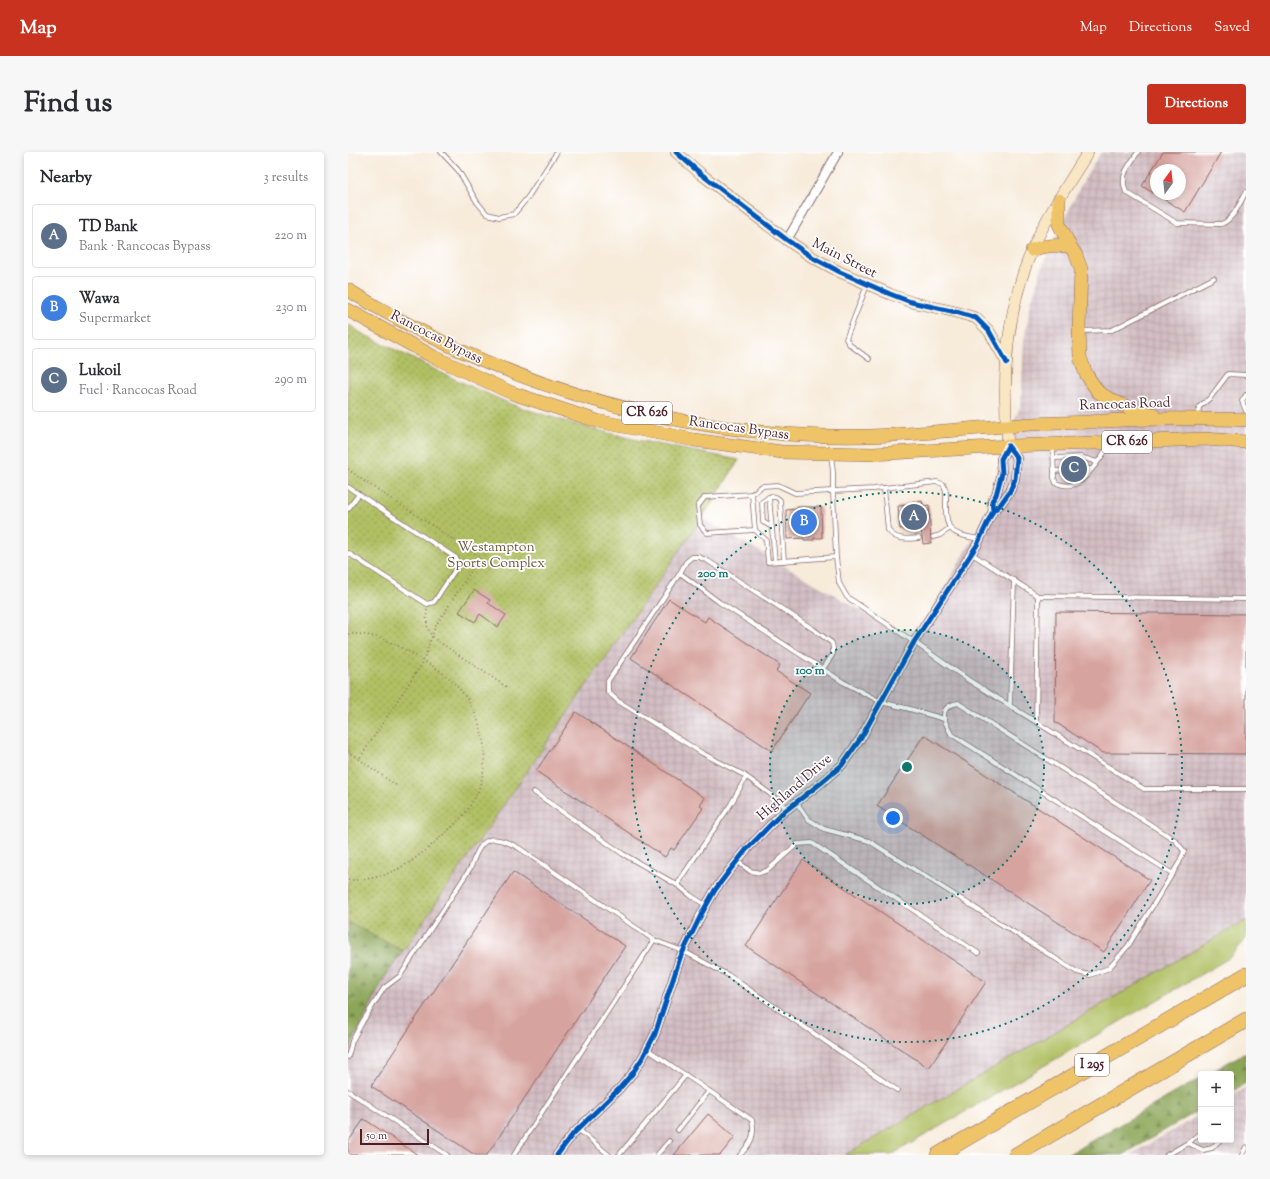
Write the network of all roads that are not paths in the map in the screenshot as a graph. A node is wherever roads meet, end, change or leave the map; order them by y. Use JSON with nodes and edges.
{"nodes":[{"id":1,"x":441,"y":152,"type":"edge"},
{"id":2,"x":557,"y":152,"type":"edge"},
{"id":3,"x":676,"y":152,"type":"edge"},
{"id":4,"x":838,"y":152,"type":"edge"},
{"id":5,"x":1088,"y":152,"type":"edge"},
{"id":6,"x":1138,"y":152,"type":"edge"},
{"id":7,"x":1246,"y":192,"type":"edge"},
{"id":8,"x":1059,"y":200,"type":"junction"},
{"id":9,"x":787,"y":240,"type":"junction"},
{"id":10,"x":1070,"y":246,"type":"junction"},
{"id":11,"x":1032,"y":250,"type":"junction"},
{"id":12,"x":1214,"y":278,"type":"dead end"},
{"id":13,"x":868,"y":285,"type":"junction"},
{"id":14,"x":348,"y":290,"type":"edge"},
{"id":15,"x":348,"y":310,"type":"edge"},
{"id":16,"x":1080,"y":331,"type":"junction"},
{"id":17,"x":869,"y":359,"type":"dead end"},
{"id":18,"x":1007,"y":363,"type":"junction"},
{"id":19,"x":1246,"y":375,"type":"edge"},
{"id":20,"x":1246,"y":395,"type":"edge"},
{"id":21,"x":1246,"y":411,"type":"edge"},
{"id":22,"x":1173,"y":418,"type":"junction"},
{"id":23,"x":1198,"y":419,"type":"junction"},
{"id":24,"x":1246,"y":420,"type":"edge"},
{"id":25,"x":1006,"y":426,"type":"junction"},
{"id":26,"x":1246,"y":442,"type":"edge"},
{"id":27,"x":1109,"y":443,"type":"junction"},
{"id":28,"x":1053,"y":444,"type":"junction"},
{"id":29,"x":1008,"y":446,"type":"junction"},
{"id":30,"x":830,"y":453,"type":"junction"},
{"id":31,"x":1054,"y":458,"type":"junction"},
{"id":32,"x":1097,"y":462,"type":"junction"},
{"id":33,"x":1092,"y":469,"type":"junction"},
{"id":34,"x":1068,"y":470,"type":"dead end"},
{"id":35,"x":1081,"y":470,"type":"dead end"},
{"id":36,"x":1054,"y":471,"type":"junction"},
{"id":37,"x":348,"y":487,"type":"edge"},
{"id":38,"x":884,"y":488,"type":"junction"},
{"id":39,"x":833,"y":491,"type":"junction"},
{"id":40,"x":359,"y":494,"type":"junction"},
{"id":41,"x":752,"y":494,"type":"junction"},
{"id":42,"x":736,"y":495,"type":"junction"},
{"id":43,"x":718,"y":496,"type":"junction"},
{"id":44,"x":769,"y":497,"type":"junction"},
{"id":45,"x":736,"y":501,"type":"dead end"},
{"id":46,"x":718,"y":502,"type":"dead end"},
{"id":47,"x":348,"y":509,"type":"edge"},
{"id":48,"x":993,"y":511,"type":"junction"},
{"id":49,"x":738,"y":524,"type":"dead end"},
{"id":50,"x":720,"y":526,"type":"dead end"},
{"id":51,"x":772,"y":527,"type":"junction"},
{"id":52,"x":950,"y":528,"type":"junction"},
{"id":53,"x":755,"y":530,"type":"junction"},
{"id":54,"x":738,"y":531,"type":"junction"},
{"id":55,"x":720,"y":532,"type":"junction"},
{"id":56,"x":933,"y":537,"type":"dead end"},
{"id":57,"x":919,"y":538,"type":"dead end"},
{"id":58,"x":980,"y":539,"type":"junction"},
{"id":59,"x":348,"y":553,"type":"edge"},
{"id":60,"x":972,"y":554,"type":"junction"},
{"id":61,"x":836,"y":557,"type":"junction"},
{"id":62,"x":775,"y":561,"type":"junction"},
{"id":63,"x":784,"y":561,"type":"junction"},
{"id":64,"x":680,"y":573,"type":"junction"},
{"id":65,"x":1014,"y":580,"type":"junction"},
{"id":66,"x":1038,"y":596,"type":"junction"},
{"id":67,"x":1246,"y":599,"type":"edge"},
{"id":68,"x":914,"y":642,"type":"junction"},
{"id":69,"x":823,"y":669,"type":"junction"},
{"id":70,"x":881,"y":702,"type":"junction"},
{"id":71,"x":1010,"y":705,"type":"junction"},
{"id":72,"x":944,"y":719,"type":"junction"},
{"id":73,"x":1036,"y":721,"type":"junction"},
{"id":74,"x":746,"y":777,"type":"junction"},
{"id":75,"x":1246,"y":789,"type":"edge"},
{"id":76,"x":534,"y":792,"type":"dead end"},
{"id":77,"x":796,"y":802,"type":"junction"},
{"id":78,"x":788,"y":809,"type":"junction"},
{"id":79,"x":737,"y":861,"type":"junction"},
{"id":80,"x":1173,"y":874,"type":"junction"},
{"id":81,"x":679,"y":886,"type":"junction"},
{"id":82,"x":706,"y":906,"type":"junction"},
{"id":83,"x":654,"y":940,"type":"junction"},
{"id":84,"x":683,"y":951,"type":"junction"},
{"id":85,"x":978,"y":953,"type":"dead end"},
{"id":86,"x":1246,"y":975,"type":"edge"},
{"id":87,"x":1246,"y":1020,"type":"edge"},
{"id":88,"x":647,"y":1049,"type":"junction"},
{"id":89,"x":348,"y":1057,"type":"edge"},
{"id":90,"x":686,"y":1075,"type":"junction"},
{"id":91,"x":896,"y":1090,"type":"dead end"},
{"id":92,"x":348,"y":1091,"type":"edge"},
{"id":93,"x":709,"y":1091,"type":"junction"},
{"id":94,"x":578,"y":1129,"type":"junction"},
{"id":95,"x":678,"y":1130,"type":"dead end"},
{"id":96,"x":1198,"y":1135,"type":"edge"},
{"id":97,"x":669,"y":1141,"type":"dead end"},
{"id":98,"x":1188,"y":1143,"type":"junction"},
{"id":99,"x":1217,"y":1143,"type":"edge"},
{"id":100,"x":1246,"y":1147,"type":"edge"},
{"id":101,"x":447,"y":1155,"type":"edge"},
{"id":102,"x":514,"y":1155,"type":"edge"},
{"id":103,"x":556,"y":1155,"type":"edge"},
{"id":104,"x":609,"y":1155,"type":"edge"},
{"id":105,"x":619,"y":1155,"type":"edge"},
{"id":106,"x":657,"y":1155,"type":"edge"},
{"id":107,"x":740,"y":1155,"type":"edge"},
{"id":108,"x":938,"y":1155,"type":"edge"},
{"id":109,"x":1016,"y":1155,"type":"edge"},
{"id":110,"x":1166,"y":1155,"type":"edge"},
{"id":111,"x":1242,"y":1155,"type":"edge"}],
"edges":[{"from":1,"to":2,"type":"lane"},
{"from":3,"to":9,"type":"street","name":"Main Street"},
{"from":4,"to":9,"type":"street"},
{"from":5,"to":8,"type":"street"},
{"from":6,"to":7,"type":"lane"},
{"from":8,"to":10,"type":"main road"},
{"from":8,"to":11,"type":"street"},
{"from":9,"to":13,"type":"street","name":"Main Street"},
{"from":10,"to":11,"type":"main road"},
{"from":10,"to":16,"type":"main road"},
{"from":11,"to":18,"type":"street"},
{"from":12,"to":16,"type":"lane"},
{"from":13,"to":17,"type":"lane"},
{"from":13,"to":18,"type":"street","name":"Main Street"},
{"from":14,"to":25,"type":"main road","name":"Rancocas Bypass","number":"CR 626"},
{"from":15,"to":30,"type":"main road","name":"Rancocas Bypass","number":"CR 626"},
{"from":16,"to":22,"type":"main road"},
{"from":18,"to":25,"type":"street"},
{"from":19,"to":23,"type":"lane"},
{"from":20,"to":21,"type":"lane"},
{"from":22,"to":23,"type":"main road","name":"Rancocas Road","number":"CR 626"},
{"from":22,"to":25,"type":"main road","name":"Rancocas Road","number":"CR 626"},
{"from":23,"to":24,"type":"main road","name":"Rancocas Road","number":"CR 626"},
{"from":25,"to":29,"type":"street"},
{"from":26,"to":27,"type":"main road","number":"CR 626"},
{"from":27,"to":28,"type":"main road","number":"CR 626"},
{"from":27,"to":32,"type":"lane"},
{"from":28,"to":29,"type":"main road","number":"CR 626"},
{"from":28,"to":31,"type":"lane"},
{"from":29,"to":30,"type":"main road","name":"Rancocas Bypass","number":"CR 626"},
{"from":29,"to":48,"type":"street","name":"Highland Drive"},
{"from":29,"to":48,"type":"street","name":"Highland Drive"},
{"from":30,"to":39,"type":"lane"},
{"from":31,"to":32,"type":"lane"},
{"from":31,"to":36,"type":"lane"},
{"from":32,"to":33,"type":"lane"},
{"from":33,"to":35,"type":"lane"},
{"from":33,"to":36,"type":"lane"},
{"from":34,"to":36,"type":"lane"},
{"from":37,"to":40,"type":"lane"},
{"from":38,"to":39,"type":"lane"},
{"from":38,"to":52,"type":"lane"},
{"from":38,"to":57,"type":"lane"},
{"from":39,"to":41,"type":"lane"},
{"from":39,"to":61,"type":"lane"},
{"from":40,"to":47,"type":"lane"},
{"from":40,"to":59,"type":"lane"},
{"from":41,"to":42,"type":"lane"},
{"from":41,"to":53,"type":"lane"},
{"from":42,"to":43,"type":"lane"},
{"from":42,"to":45,"type":"lane"},
{"from":43,"to":46,"type":"lane"},
{"from":43,"to":55,"type":"lane"},
{"from":44,"to":51,"type":"lane"},
{"from":44,"to":51,"type":"lane"},
{"from":44,"to":63,"type":"lane"},
{"from":48,"to":58,"type":"street","name":"Highland Drive"},
{"from":49,"to":54,"type":"lane"},
{"from":50,"to":55,"type":"lane"},
{"from":51,"to":62,"type":"lane"},
{"from":52,"to":56,"type":"lane"},
{"from":52,"to":58,"type":"lane"},
{"from":53,"to":54,"type":"lane"},
{"from":53,"to":62,"type":"lane"},
{"from":54,"to":55,"type":"lane"},
{"from":58,"to":60,"type":"street","name":"Highland Drive"},
{"from":60,"to":65,"type":"lane"},
{"from":60,"to":68,"type":"street","name":"Highland Drive"},
{"from":61,"to":63,"type":"lane"},
{"from":61,"to":68,"type":"lane"},
{"from":62,"to":63,"type":"lane"},
{"from":64,"to":69,"type":"lane"},
{"from":64,"to":69,"type":"lane"},
{"from":64,"to":74,"type":"lane"},
{"from":65,"to":66,"type":"lane"},
{"from":65,"to":71,"type":"lane"},
{"from":66,"to":67,"type":"lane"},
{"from":66,"to":73,"type":"lane"},
{"from":68,"to":70,"type":"street","name":"Highland Drive"},
{"from":68,"to":71,"type":"lane"},
{"from":69,"to":70,"type":"lane"},
{"from":70,"to":72,"type":"lane"},
{"from":70,"to":77,"type":"street","name":"Highland Drive"},
{"from":71,"to":73,"type":"lane"},
{"from":72,"to":80,"type":"lane"},
{"from":72,"to":80,"type":"lane"},
{"from":73,"to":75,"type":"lane"},
{"from":74,"to":78,"type":"lane"},
{"from":74,"to":81,"type":"lane"},
{"from":76,"to":81,"type":"lane"},
{"from":77,"to":78,"type":"street","name":"Highland Drive"},
{"from":77,"to":80,"type":"lane"},
{"from":78,"to":79,"type":"street","name":"Highland Drive"},
{"from":79,"to":82,"type":"street","name":"Highland Drive"},
{"from":79,"to":85,"type":"lane"},
{"from":81,"to":82,"type":"lane"},
{"from":82,"to":84,"type":"street","name":"Highland Drive"},
{"from":83,"to":84,"type":"lane"},
{"from":83,"to":89,"type":"lane"},
{"from":83,"to":102,"type":"lane"},
{"from":84,"to":88,"type":"street","name":"Highland Drive"},
{"from":84,"to":91,"type":"lane"},
{"from":86,"to":108,"type":"highway","number":"I 295"},
{"from":87,"to":109,"type":"highway"},
{"from":88,"to":90,"type":"lane"},
{"from":88,"to":94,"type":"street","name":"Highland Drive"},
{"from":90,"to":93,"type":"lane"},
{"from":90,"to":105,"type":"lane"},
{"from":92,"to":101,"type":"lane"},
{"from":93,"to":95,"type":"lane"},
{"from":93,"to":107,"type":"lane"},
{"from":94,"to":103,"type":"street","name":"Highland Drive"},
{"from":94,"to":104,"type":"lane"},
{"from":96,"to":98,"type":"lane"},
{"from":97,"to":106,"type":"lane"},
{"from":98,"to":99,"type":"lane"},
{"from":98,"to":110,"type":"lane"},
{"from":100,"to":111,"type":"lane"}]}
